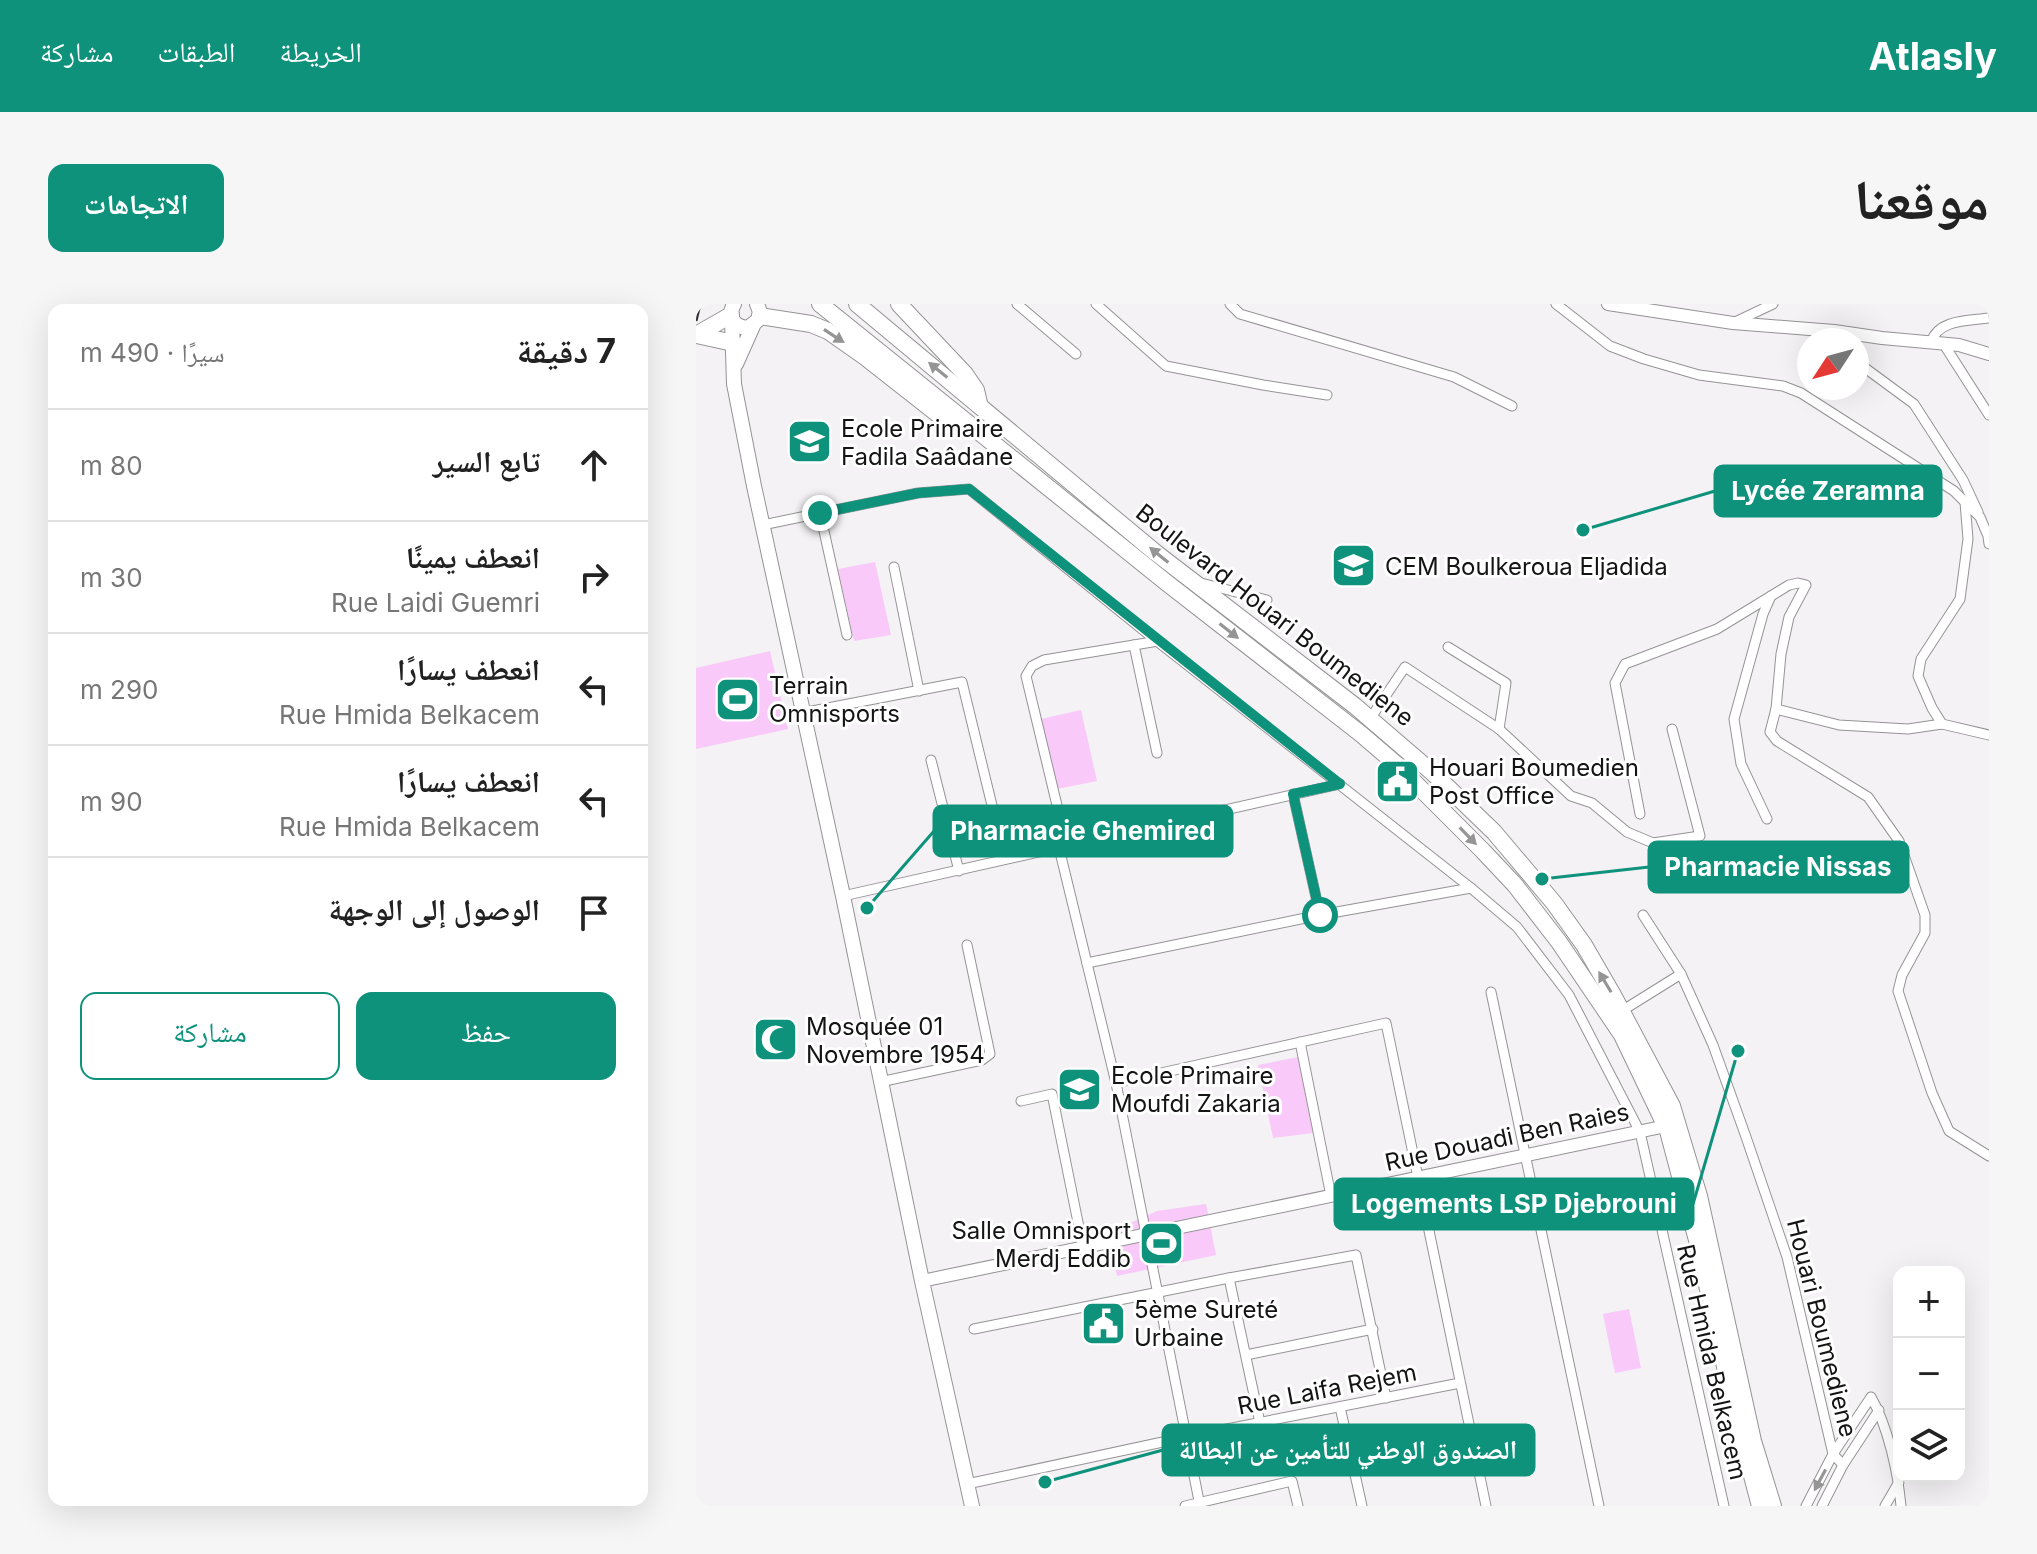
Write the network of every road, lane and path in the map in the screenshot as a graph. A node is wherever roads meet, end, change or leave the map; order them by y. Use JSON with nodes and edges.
{"nodes":[{"id":1,"x":820,"y":304,"type":"edge"},
{"id":2,"x":857,"y":304,"type":"edge"},
{"id":3,"x":899,"y":304,"type":"edge"},
{"id":4,"x":1017,"y":304,"type":"edge"},
{"id":5,"x":1096,"y":304,"type":"edge"},
{"id":6,"x":1230,"y":304,"type":"edge"},
{"id":7,"x":1556,"y":304,"type":"edge"},
{"id":8,"x":1608,"y":304,"type":"edge"},
{"id":9,"x":1773,"y":304,"type":"edge"},
{"id":10,"x":732,"y":313,"type":"edge"},
{"id":11,"x":757,"y":315,"type":"edge"},
{"id":12,"x":1989,"y":318,"type":"edge"},
{"id":13,"x":1733,"y":323,"type":"junction"},
{"id":14,"x":1798,"y":328,"type":"edge"},
{"id":15,"x":697,"y":335,"type":"edge"},
{"id":16,"x":1869,"y":335,"type":"edge"},
{"id":17,"x":733,"y":343,"type":"junction"},
{"id":18,"x":1937,"y":343,"type":"junction"},
{"id":19,"x":1076,"y":354,"type":"dead end"},
{"id":20,"x":1989,"y":354,"type":"edge"},
{"id":21,"x":1869,"y":371,"type":"edge"},
{"id":22,"x":733,"y":372,"type":"junction"},
{"id":23,"x":1327,"y":395,"type":"dead end"},
{"id":24,"x":980,"y":404,"type":"junction"},
{"id":25,"x":1512,"y":406,"type":"dead end"},
{"id":26,"x":1989,"y":415,"type":"edge"},
{"id":27,"x":1965,"y":502,"type":"junction"},
{"id":28,"x":820,"y":513,"type":"junction"},
{"id":29,"x":1985,"y":520,"type":"edge"},
{"id":30,"x":762,"y":525,"type":"junction"},
{"id":31,"x":1989,"y":544,"type":"edge"},
{"id":32,"x":894,"y":567,"type":"dead end"},
{"id":33,"x":1191,"y":581,"type":"junction"},
{"id":34,"x":1167,"y":583,"type":"junction"},
{"id":35,"x":1771,"y":596,"type":"junction"},
{"id":36,"x":1267,"y":600,"type":"dead end"},
{"id":37,"x":847,"y":635,"type":"dead end"},
{"id":38,"x":1158,"y":641,"type":"junction"},
{"id":39,"x":1134,"y":645,"type":"junction"},
{"id":40,"x":1448,"y":647,"type":"dead end"},
{"id":41,"x":919,"y":691,"type":"junction"},
{"id":42,"x":1776,"y":709,"type":"junction"},
{"id":43,"x":802,"y":713,"type":"junction"},
{"id":44,"x":1370,"y":719,"type":"junction"},
{"id":45,"x":1942,"y":724,"type":"junction"},
{"id":46,"x":1499,"y":729,"type":"junction"},
{"id":47,"x":1672,"y":729,"type":"dead end"},
{"id":48,"x":1989,"y":735,"type":"edge"},
{"id":49,"x":1157,"y":753,"type":"dead end"},
{"id":50,"x":931,"y":760,"type":"dead end"},
{"id":51,"x":1340,"y":784,"type":"junction"},
{"id":52,"x":1293,"y":794,"type":"junction"},
{"id":53,"x":1640,"y":814,"type":"dead end"},
{"id":54,"x":1767,"y":819,"type":"dead end"},
{"id":55,"x":997,"y":826,"type":"dead end"},
{"id":56,"x":1063,"y":848,"type":"junction"},
{"id":57,"x":959,"y":871,"type":"junction"},
{"id":58,"x":1471,"y":888,"type":"junction"},
{"id":59,"x":843,"y":896,"type":"junction"},
{"id":60,"x":1320,"y":915,"type":"junction"},
{"id":61,"x":1643,"y":915,"type":"dead end"},
{"id":62,"x":967,"y":945,"type":"dead end"},
{"id":63,"x":1087,"y":963,"type":"junction"},
{"id":64,"x":1681,"y":974,"type":"junction"},
{"id":65,"x":1491,"y":992,"type":"dead end"},
{"id":66,"x":1616,"y":1015,"type":"junction"},
{"id":67,"x":1300,"y":1042,"type":"junction"},
{"id":68,"x":880,"y":1082,"type":"junction"},
{"id":69,"x":1116,"y":1083,"type":"junction"},
{"id":70,"x":1021,"y":1101,"type":"dead end"},
{"id":71,"x":1672,"y":1125,"type":"junction"},
{"id":72,"x":1640,"y":1132,"type":"junction"},
{"id":73,"x":1524,"y":1156,"type":"junction"},
{"id":74,"x":1989,"y":1156,"type":"edge"},
{"id":75,"x":1418,"y":1178,"type":"junction"},
{"id":76,"x":1331,"y":1196,"type":"junction"},
{"id":77,"x":1146,"y":1234,"type":"junction"},
{"id":78,"x":1083,"y":1247,"type":"junction"},
{"id":79,"x":1229,"y":1278,"type":"junction"},
{"id":80,"x":922,"y":1281,"type":"junction"},
{"id":81,"x":1158,"y":1292,"type":"junction"},
{"id":82,"x":974,"y":1329,"type":"dead end"},
{"id":83,"x":1373,"y":1329,"type":"junction"},
{"id":84,"x":1246,"y":1355,"type":"junction"},
{"id":85,"x":1460,"y":1383,"type":"junction"},
{"id":86,"x":1386,"y":1398,"type":"junction"},
{"id":87,"x":1340,"y":1407,"type":"junction"},
{"id":88,"x":1879,"y":1410,"type":"junction"},
{"id":89,"x":1260,"y":1423,"type":"junction"},
{"id":90,"x":1186,"y":1437,"type":"junction"},
{"id":91,"x":1833,"y":1454,"type":"junction"},
{"id":92,"x":1893,"y":1460,"type":"edge"},
{"id":93,"x":1843,"y":1465,"type":"junction"},
{"id":94,"x":1899,"y":1482,"type":"joint"},
{"id":95,"x":967,"y":1484,"type":"junction"},
{"id":96,"x":1200,"y":1504,"type":"edge"},
{"id":97,"x":972,"y":1506,"type":"edge"},
{"id":98,"x":1185,"y":1506,"type":"edge"},
{"id":99,"x":1298,"y":1506,"type":"edge"},
{"id":100,"x":1362,"y":1506,"type":"edge"},
{"id":101,"x":1486,"y":1506,"type":"edge"},
{"id":102,"x":1599,"y":1506,"type":"edge"},
{"id":103,"x":1724,"y":1506,"type":"edge"},
{"id":104,"x":1760,"y":1506,"type":"edge"},
{"id":105,"x":1773,"y":1506,"type":"edge"},
{"id":106,"x":1806,"y":1506,"type":"edge"},
{"id":107,"x":1822,"y":1506,"type":"edge"},
{"id":108,"x":1885,"y":1506,"type":"edge"},
{"id":109,"x":1901,"y":1506,"type":"edge"}],
"edges":[{"from":1,"to":34,"type":"highway","name":"Boulevard Houari Boumediene"},
{"from":24,"to":2,"type":"highway","name":"Boulevard Houari Boumediene","one_way":true},
{"from":3,"to":24,"type":"highway"},
{"from":4,"to":19,"type":"street"},
{"from":5,"to":23,"type":"street"},
{"from":6,"to":25,"type":"street"},
{"from":7,"to":27,"type":"street"},
{"from":8,"to":13,"type":"street"},
{"from":9,"to":13,"type":"street"},
{"from":10,"to":11,"type":"main road"},
{"from":10,"to":15,"type":"highway"},
{"from":10,"to":17,"type":"main road"},
{"from":11,"to":22,"type":"main road"},
{"from":11,"to":34,"type":"highway","one_way":true},
{"from":12,"to":18,"type":"street"},
{"from":13,"to":14,"type":"street"},
{"from":15,"to":17,"type":"highway"},
{"from":16,"to":18,"type":"street"},
{"from":17,"to":22,"type":"main road"},
{"from":18,"to":20,"type":"street"},
{"from":18,"to":26,"type":"street"},
{"from":21,"to":29,"type":"street"},
{"from":22,"to":30,"type":"main road"},
{"from":33,"to":24,"type":"highway","name":"Boulevard Houari Boumediene","one_way":true},
{"from":27,"to":29,"type":"street"},
{"from":27,"to":45,"type":"street"},
{"from":28,"to":30,"type":"street","name":"Rue Hmida Belkacem"},
{"from":28,"to":37,"type":"street"},
{"from":28,"to":38,"type":"street","name":"Rue Hmida Belkacem"},
{"from":29,"to":31,"type":"street"},
{"from":30,"to":43,"type":"main road"},
{"from":32,"to":41,"type":"street"},
{"from":33,"to":36,"type":"street"},
{"from":33,"to":44,"type":"highway","name":"Boulevard Houari Boumediene"},
{"from":34,"to":66,"type":"highway","name":"Boulevard Houari Boumediene","one_way":true},
{"from":35,"to":42,"type":"street"},
{"from":35,"to":53,"type":"street"},
{"from":35,"to":54,"type":"street"},
{"from":38,"to":39,"type":"street"},
{"from":38,"to":51,"type":"street","name":"Rue Hmida Belkacem"},
{"from":39,"to":49,"type":"street"},
{"from":39,"to":56,"type":"street"},
{"from":40,"to":46,"type":"street"},
{"from":41,"to":43,"type":"street"},
{"from":41,"to":55,"type":"street"},
{"from":42,"to":45,"type":"street"},
{"from":42,"to":74,"type":"street"},
{"from":43,"to":59,"type":"main road"},
{"from":44,"to":46,"type":"street"},
{"from":66,"to":44,"type":"highway","name":"Boulevard Houari Boumediene","one_way":true},
{"from":45,"to":48,"type":"street"},
{"from":46,"to":47,"type":"street"},
{"from":50,"to":57,"type":"street"},
{"from":51,"to":52,"type":"street"},
{"from":51,"to":58,"type":"street","name":"Rue Hmida Belkacem"},
{"from":52,"to":56,"type":"street"},
{"from":52,"to":60,"type":"street"},
{"from":56,"to":57,"type":"street"},
{"from":56,"to":63,"type":"street"},
{"from":57,"to":59,"type":"street"},
{"from":58,"to":60,"type":"street"},
{"from":58,"to":72,"type":"street","name":"Rue Hmida Belkacem"},
{"from":59,"to":68,"type":"main road"},
{"from":60,"to":63,"type":"street"},
{"from":61,"to":64,"type":"street","name":"Houari Boumediene"},
{"from":62,"to":68,"type":"street"},
{"from":63,"to":69,"type":"street"},
{"from":64,"to":66,"type":"street"},
{"from":64,"to":91,"type":"street","name":"Houari Boumediene"},
{"from":65,"to":73,"type":"street"},
{"from":66,"to":71,"type":"highway","name":"Boulevard Houari Boumediene"},
{"from":67,"to":69,"type":"street"},
{"from":67,"to":75,"type":"street"},
{"from":67,"to":76,"type":"street"},
{"from":68,"to":80,"type":"main road"},
{"from":69,"to":77,"type":"street"},
{"from":70,"to":78,"type":"street"},
{"from":71,"to":72,"type":"street","name":"Rue Douadi Ben Raies"},
{"from":71,"to":104,"type":"highway","name":"Boulevard Houari Boumediene"},
{"from":71,"to":105,"type":"highway","name":"Boulevard Houari Boumediene"},
{"from":72,"to":73,"type":"street","name":"Rue Douadi Ben Raies"},
{"from":72,"to":103,"type":"street","name":"Rue Hmida Belkacem"},
{"from":73,"to":75,"type":"street","name":"Rue Douadi Ben Raies"},
{"from":73,"to":102,"type":"street"},
{"from":75,"to":76,"type":"street","name":"Rue Douadi Ben Raies"},
{"from":75,"to":85,"type":"street"},
{"from":76,"to":77,"type":"street","name":"Rue Douadi Ben Raies"},
{"from":77,"to":78,"type":"street","name":"Rue Douadi Ben Raies"},
{"from":77,"to":81,"type":"street"},
{"from":78,"to":80,"type":"street","name":"Rue Douadi Ben Raies"},
{"from":79,"to":81,"type":"street"},
{"from":79,"to":83,"type":"street"},
{"from":79,"to":84,"type":"street"},
{"from":80,"to":95,"type":"main road"},
{"from":81,"to":82,"type":"street"},
{"from":81,"to":90,"type":"street"},
{"from":83,"to":84,"type":"street"},
{"from":83,"to":86,"type":"street"},
{"from":84,"to":89,"type":"street"},
{"from":85,"to":86,"type":"street","name":"Rue Laifa Rejem"},
{"from":85,"to":101,"type":"street"},
{"from":86,"to":87,"type":"street","name":"Rue Laifa Rejem"},
{"from":87,"to":89,"type":"street","name":"Rue Laifa Rejem"},
{"from":87,"to":100,"type":"street"},
{"from":88,"to":91,"type":"street"},
{"from":88,"to":92,"type":"street"},
{"from":88,"to":93,"type":"street"},
{"from":89,"to":90,"type":"street","name":"Rue Laifa Rejem"},
{"from":90,"to":95,"type":"street","name":"Rue Laifa Rejem"},
{"from":90,"to":96,"type":"street"},
{"from":91,"to":93,"type":"street","name":"Houari Boumediene"},
{"from":91,"to":106,"type":"street","one_way":true},
{"from":93,"to":107,"type":"street"},
{"from":94,"to":108,"type":"street"},
{"from":94,"to":109,"type":"street"},
{"from":95,"to":97,"type":"main road"},
{"from":96,"to":98,"type":"street"},
{"from":96,"to":99,"type":"street"}]}
